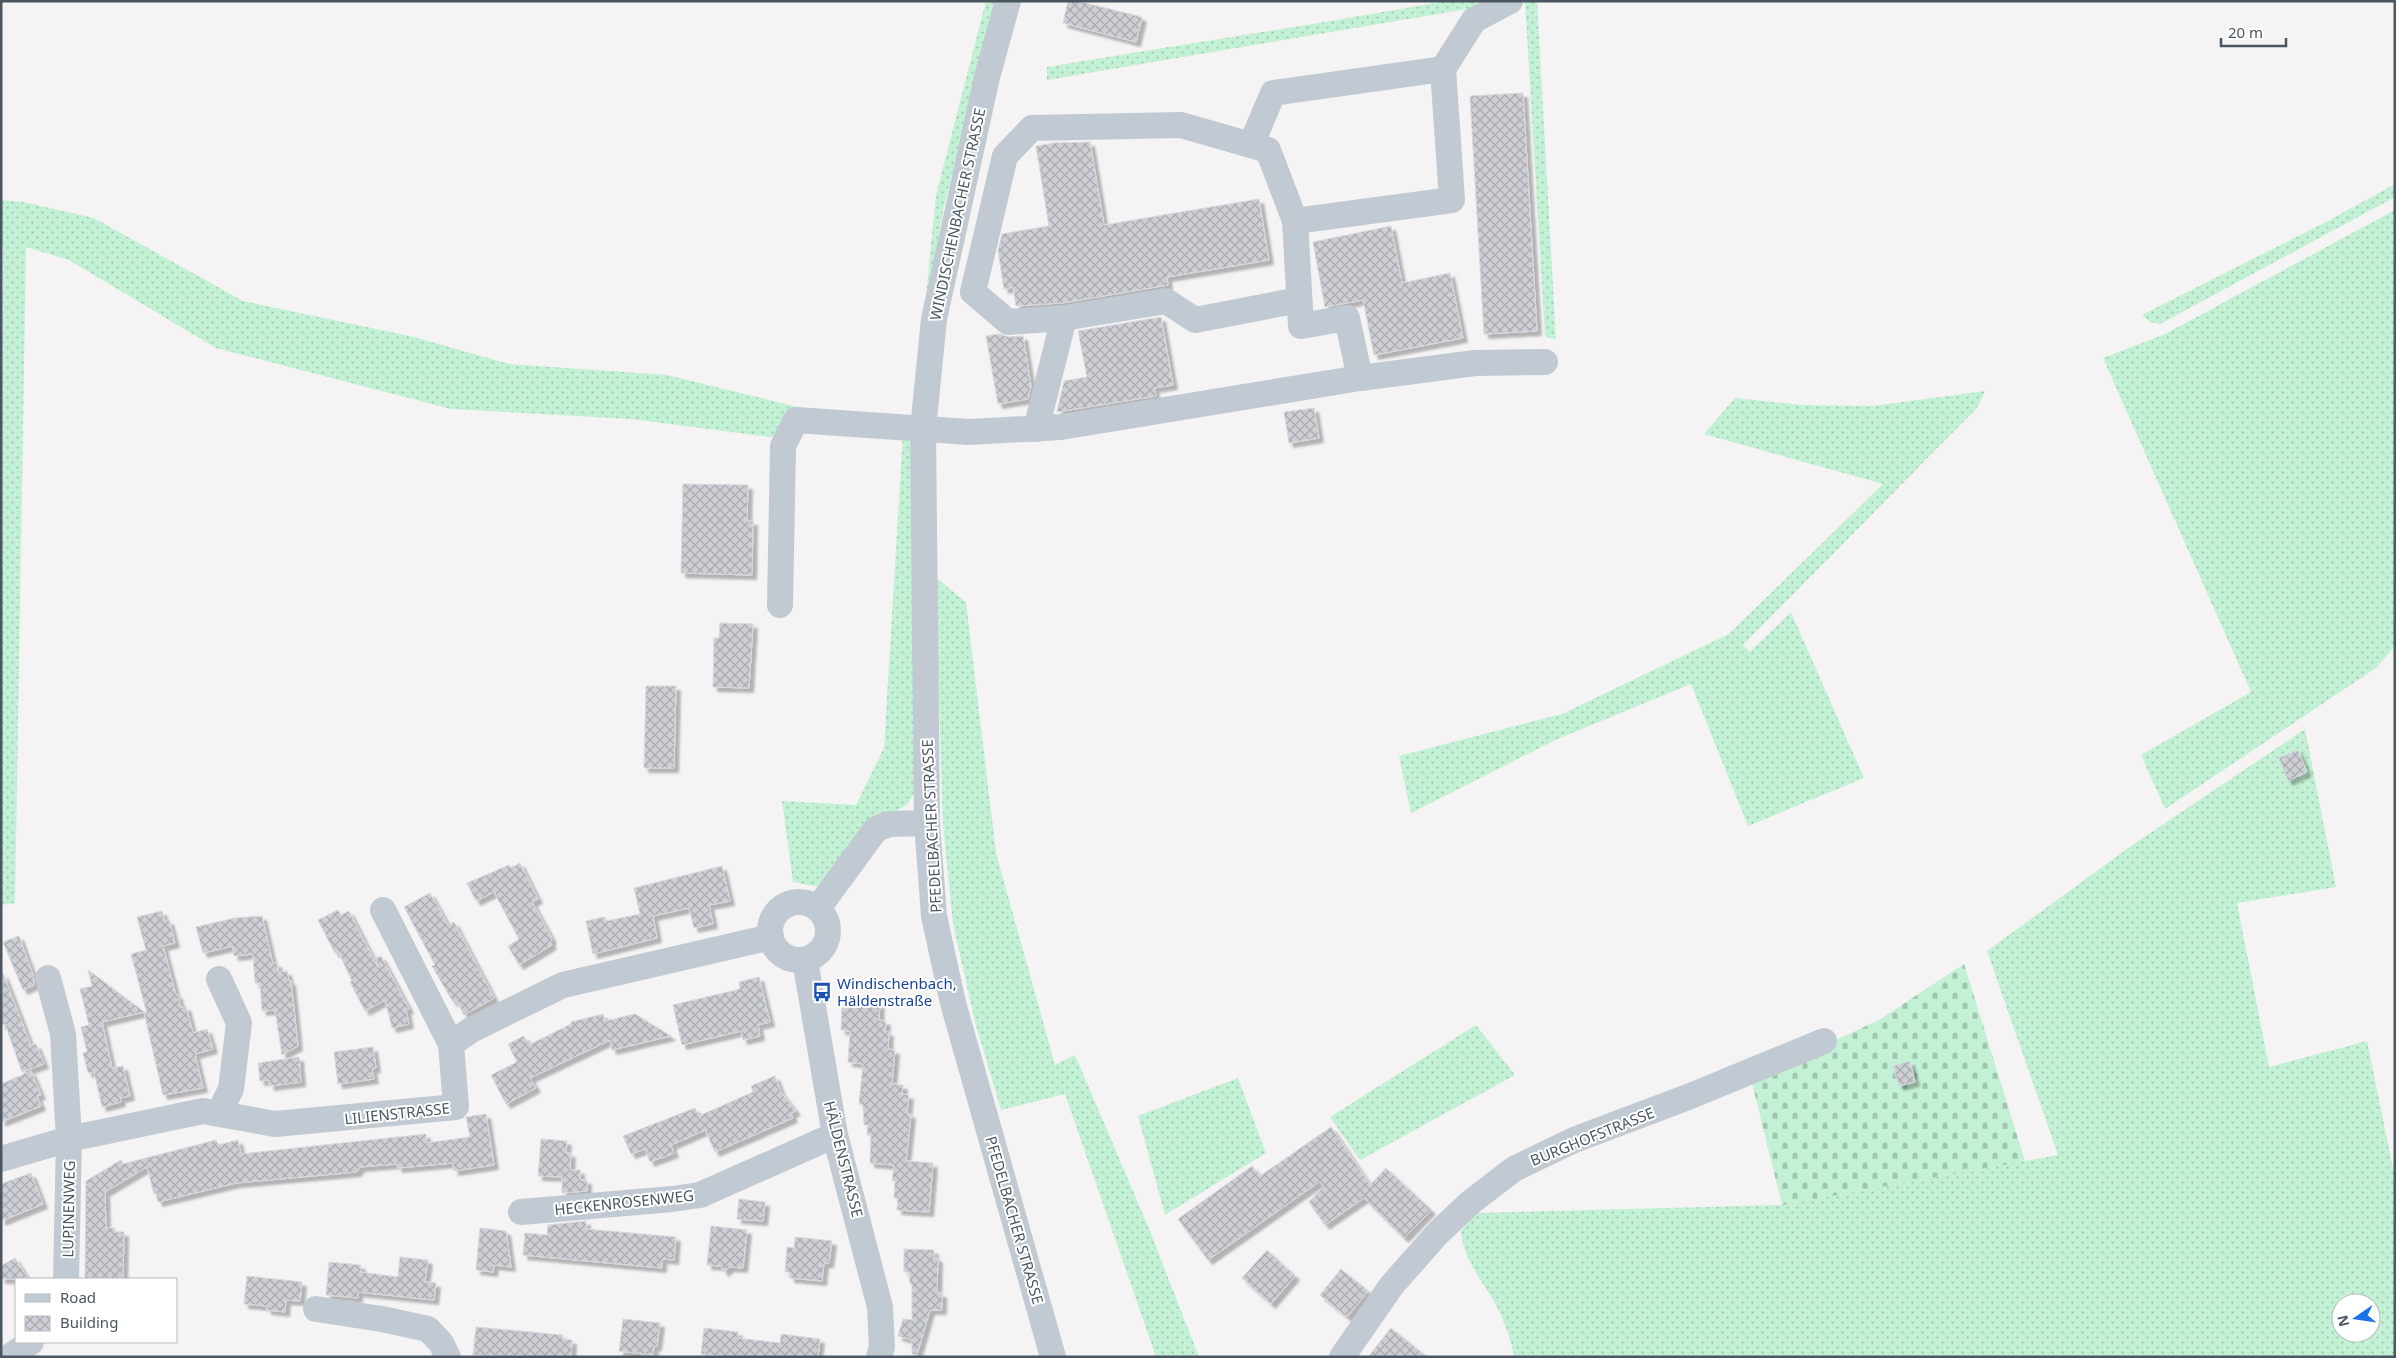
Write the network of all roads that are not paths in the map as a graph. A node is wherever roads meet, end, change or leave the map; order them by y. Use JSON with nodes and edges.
{"nodes":[{"id":1,"x":1008,"y":1,"type":"edge"},
{"id":2,"x":1510,"y":1,"type":"edge"},
{"id":3,"x":1443,"y":69,"type":"junction"},
{"id":4,"x":1251,"y":145,"type":"junction"},
{"id":5,"x":1295,"y":221,"type":"junction"},
{"id":6,"x":1300,"y":300,"type":"junction"},
{"id":7,"x":1064,"y":318,"type":"junction"},
{"id":8,"x":1545,"y":362,"type":"dead end"},
{"id":9,"x":1360,"y":378,"type":"junction"},
{"id":10,"x":1036,"y":428,"type":"junction"},
{"id":11,"x":923,"y":429,"type":"junction"},
{"id":12,"x":780,"y":605,"type":"dead end"},
{"id":13,"x":927,"y":822,"type":"junction"},
{"id":14,"x":818,"y":908,"type":"junction"},
{"id":15,"x":383,"y":910,"type":"dead end"},
{"id":16,"x":771,"y":937,"type":"junction"},
{"id":17,"x":805,"y":960,"type":"junction"},
{"id":18,"x":48,"y":978,"type":"dead end"},
{"id":19,"x":219,"y":979,"type":"dead end"},
{"id":20,"x":1824,"y":1041,"type":"dead end"},
{"id":21,"x":451,"y":1044,"type":"junction"},
{"id":22,"x":219,"y":1113,"type":"junction"},
{"id":23,"x":834,"y":1135,"type":"junction"},
{"id":24,"x":69,"y":1139,"type":"junction"},
{"id":25,"x":1,"y":1159,"type":"edge"},
{"id":26,"x":521,"y":1212,"type":"dead end"},
{"id":27,"x":66,"y":1278,"type":"edge"},
{"id":28,"x":316,"y":1309,"type":"dead end"},
{"id":29,"x":30,"y":1343,"type":"edge"},
{"id":30,"x":9,"y":1357,"type":"edge"},
{"id":31,"x":448,"y":1357,"type":"edge"},
{"id":32,"x":879,"y":1357,"type":"edge"},
{"id":33,"x":1053,"y":1357,"type":"edge"},
{"id":34,"x":1342,"y":1357,"type":"edge"}],
"edges":[{"from":1,"to":11,"type":"street","name":"WINDISCHENBACHER STRASSE"},
{"from":2,"to":3,"type":"street"},
{"from":3,"to":4,"type":"street"},
{"from":3,"to":5,"type":"street"},
{"from":4,"to":5,"type":"street"},
{"from":4,"to":7,"type":"street"},
{"from":5,"to":6,"type":"street"},
{"from":6,"to":7,"type":"street"},
{"from":6,"to":9,"type":"street"},
{"from":7,"to":10,"type":"street"},
{"from":8,"to":9,"type":"street"},
{"from":9,"to":10,"type":"street"},
{"from":10,"to":11,"type":"street"},
{"from":11,"to":12,"type":"street"},
{"from":11,"to":13,"type":"street","name":"PFEDELBACHER STRASSE"},
{"from":13,"to":14,"type":"street"},
{"from":13,"to":33,"type":"street","name":"PFEDELBACHER STRASSE"},
{"from":14,"to":16,"type":"street"},
{"from":14,"to":17,"type":"street"},
{"from":15,"to":21,"type":"street"},
{"from":16,"to":17,"type":"street"},
{"from":16,"to":21,"type":"street"},
{"from":17,"to":23,"type":"street","name":"HÄLDENSTRASSE"},
{"from":18,"to":24,"type":"street","name":"LUPINENWEG"},
{"from":19,"to":22,"type":"street"},
{"from":20,"to":34,"type":"street","name":"BURGHOFSTRASSE"},
{"from":21,"to":22,"type":"street","name":"LILIENSTRASSE"},
{"from":22,"to":24,"type":"street","name":"LILIENSTRASSE"},
{"from":23,"to":26,"type":"street","name":"HECKENROSENWEG"},
{"from":23,"to":32,"type":"street","name":"HÄLDENSTRASSE"},
{"from":24,"to":25,"type":"street","name":"LILIENSTRASSE"},
{"from":24,"to":27,"type":"street","name":"LUPINENWEG"},
{"from":28,"to":31,"type":"street"},
{"from":29,"to":30,"type":"street"}]}
